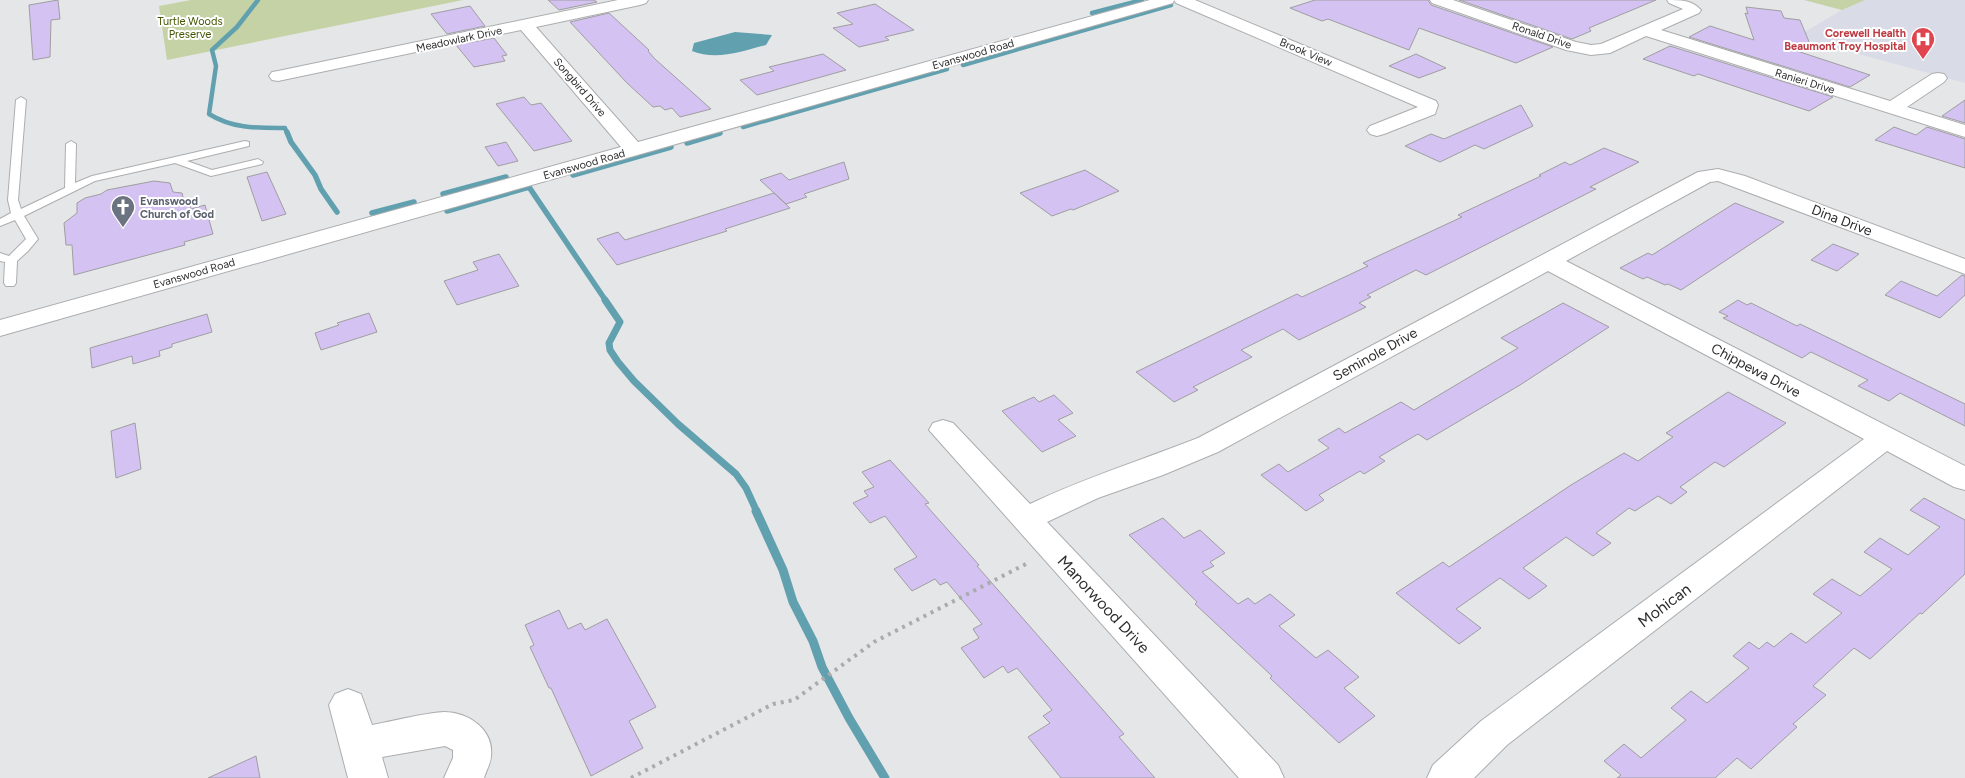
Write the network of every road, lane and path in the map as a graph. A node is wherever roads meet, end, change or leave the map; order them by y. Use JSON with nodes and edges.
{"nodes":[{"id":1,"x":640,"y":0,"type":"edge"},
{"id":2,"x":1167,"y":0,"type":"edge"},
{"id":3,"x":1182,"y":0,"type":"edge"},
{"id":4,"x":1438,"y":0,"type":"edge"},
{"id":5,"x":1675,"y":0,"type":"edge"},
{"id":6,"x":526,"y":24,"type":"junction"},
{"id":7,"x":1646,"y":31,"type":"junction"},
{"id":8,"x":278,"y":76,"type":"dead end"},
{"id":9,"x":1938,"y":78,"type":"dead end"},
{"id":10,"x":21,"y":100,"type":"dead end"},
{"id":11,"x":1892,"y":108,"type":"junction"},
{"id":12,"x":1377,"y":130,"type":"dead end"},
{"id":13,"x":1965,"y":131,"type":"edge"},
{"id":14,"x":71,"y":144,"type":"dead end"},
{"id":15,"x":245,"y":144,"type":"dead end"},
{"id":16,"x":634,"y":150,"type":"junction"},
{"id":17,"x":176,"y":160,"type":"junction"},
{"id":18,"x":258,"y":162,"type":"dead end"},
{"id":19,"x":1718,"y":175,"type":"joint"},
{"id":20,"x":70,"y":190,"type":"junction"},
{"id":21,"x":17,"y":214,"type":"junction"},
{"id":22,"x":0,"y":217,"type":"edge"},
{"id":23,"x":0,"y":223,"type":"edge"},
{"id":24,"x":5,"y":258,"type":"edge"},
{"id":25,"x":1548,"y":261,"type":"junction"},
{"id":26,"x":1965,"y":267,"type":"edge"},
{"id":27,"x":10,"y":283,"type":"dead end"},
{"id":28,"x":0,"y":328,"type":"edge"},
{"id":29,"x":943,"y":430,"type":"dead end"},
{"id":30,"x":1885,"y":438,"type":"junction"},
{"id":31,"x":1965,"y":479,"type":"edge"},
{"id":32,"x":1025,"y":519,"type":"junction"},
{"id":33,"x":1026,"y":564,"type":"dead end"},
{"id":34,"x":348,"y":706,"type":"dead end"},
{"id":35,"x":364,"y":761,"type":"edge"},
{"id":36,"x":464,"y":778,"type":"edge"},
{"id":37,"x":631,"y":778,"type":"edge"},
{"id":38,"x":1264,"y":778,"type":"edge"},
{"id":39,"x":1448,"y":778,"type":"edge"}],
"edges":[{"from":1,"to":6,"type":"street","name":"Meadowlark Drive"},
{"from":2,"to":16,"type":"street","name":"Evanswood Road"},
{"from":3,"to":12,"type":"street","name":"Brook View"},
{"from":4,"to":7,"type":"street","name":"Ronald Drive"},
{"from":5,"to":7,"type":"street","name":"Ronald Drive"},
{"from":6,"to":8,"type":"street","name":"Meadowlark Drive"},
{"from":6,"to":16,"type":"street","name":"Songbird Drive"},
{"from":7,"to":11,"type":"street","name":"Ranieri Drive"},
{"from":9,"to":11,"type":"street"},
{"from":10,"to":21,"type":"lane"},
{"from":11,"to":13,"type":"street","name":"Ranieri Drive"},
{"from":14,"to":20,"type":"lane"},
{"from":15,"to":17,"type":"lane"},
{"from":16,"to":28,"type":"street","name":"Evanswood Road"},
{"from":17,"to":18,"type":"lane"},
{"from":17,"to":20,"type":"lane"},
{"from":19,"to":25,"type":"street","name":"Seminole Drive"},
{"from":19,"to":26,"type":"street","name":"Dina Drive"},
{"from":20,"to":21,"type":"lane"},
{"from":21,"to":22,"type":"lane"},
{"from":21,"to":23,"type":"lane"},
{"from":21,"to":24,"type":"lane"},
{"from":24,"to":27,"type":"lane"},
{"from":25,"to":30,"type":"street","name":"Chippewa Drive"},
{"from":25,"to":32,"type":"street","name":"Seminole Drive"},
{"from":29,"to":32,"type":"street","name":"Manorwood Drive"},
{"from":30,"to":31,"type":"street","name":"Chippewa Drive"},
{"from":30,"to":39,"type":"street","name":"Mohican"},
{"from":32,"to":38,"type":"street","name":"Manorwood Drive"},
{"from":33,"to":37,"type":"path"},
{"from":34,"to":35,"type":"street"},
{"from":35,"to":36,"type":"street"}]}
